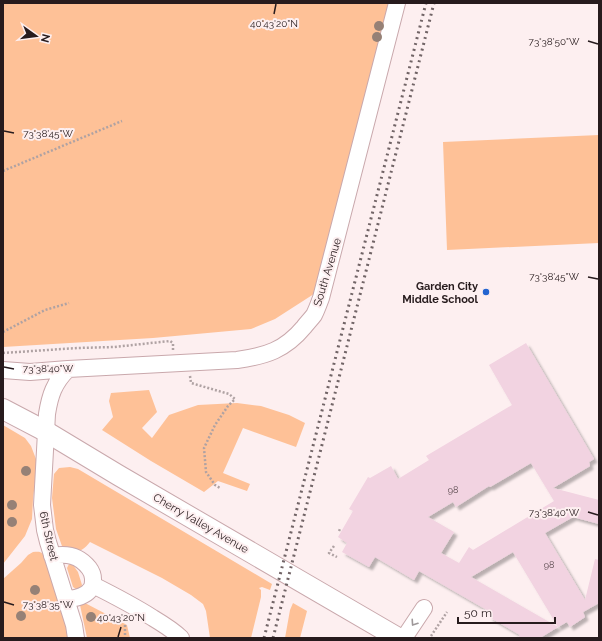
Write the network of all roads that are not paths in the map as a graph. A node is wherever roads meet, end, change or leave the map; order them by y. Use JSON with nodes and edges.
{"nodes":[{"id":1,"x":397,"y":3,"type":"edge"},
{"id":2,"x":68,"y":369,"type":"junction"},
{"id":3,"x":3,"y":370,"type":"edge"},
{"id":4,"x":30,"y":372,"type":"junction"},
{"id":5,"x":3,"y":378,"type":"edge"},
{"id":6,"x":3,"y":409,"type":"edge"},
{"id":7,"x":46,"y":431,"type":"junction"},
{"id":8,"x":52,"y":556,"type":"junction"},
{"id":9,"x":93,"y":585,"type":"junction"},
{"id":10,"x":66,"y":600,"type":"junction"},
{"id":11,"x":424,"y":608,"type":"dead end"},
{"id":12,"x":76,"y":638,"type":"edge"},
{"id":13,"x":181,"y":638,"type":"edge"},
{"id":14,"x":398,"y":638,"type":"edge"},
{"id":15,"x":404,"y":638,"type":"edge"}],
"edges":[{"from":1,"to":2,"type":"street","name":"South Avenue"},
{"from":2,"to":4,"type":"street","name":"South Avenue"},
{"from":2,"to":7,"type":"street"},
{"from":3,"to":4,"type":"street"},
{"from":4,"to":5,"type":"street"},
{"from":6,"to":7,"type":"main road","name":"Cherry Valley Avenue"},
{"from":7,"to":8,"type":"street","name":"6th Street"},
{"from":7,"to":14,"type":"main road","name":"Cherry Valley Avenue"},
{"from":8,"to":9,"type":"street"},
{"from":8,"to":10,"type":"street","name":"6th Street"},
{"from":9,"to":10,"type":"street"},
{"from":9,"to":13,"type":"street"},
{"from":10,"to":12,"type":"street","name":"6th Street"},
{"from":11,"to":15,"type":"street","one_way":true}]}
